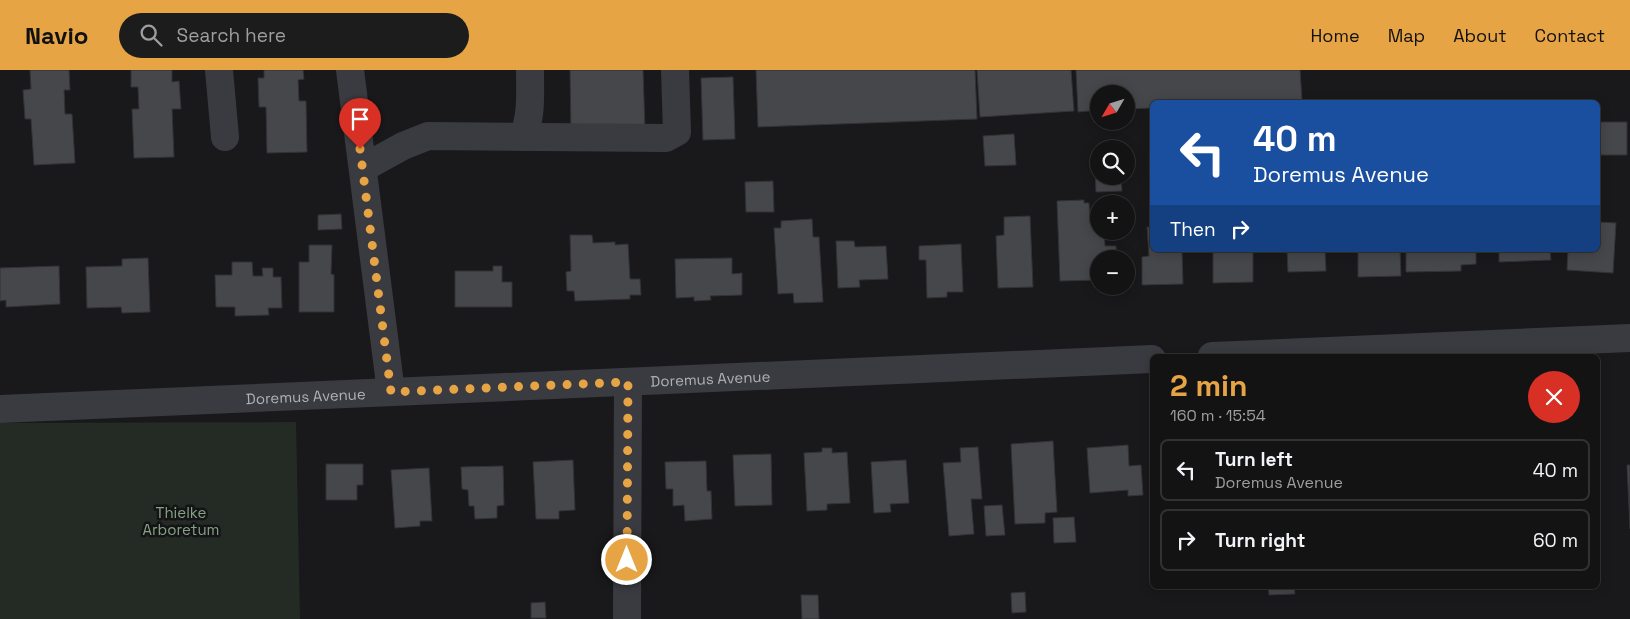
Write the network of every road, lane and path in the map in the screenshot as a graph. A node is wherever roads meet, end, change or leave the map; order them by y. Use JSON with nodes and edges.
{"nodes":[{"id":1,"x":219,"y":70,"type":"edge"},
{"id":2,"x":350,"y":70,"type":"edge"},
{"id":3,"x":530,"y":70,"type":"edge"},
{"id":4,"x":674,"y":70,"type":"edge"},
{"id":5,"x":225,"y":137,"type":"dead end"},
{"id":6,"x":523,"y":137,"type":"junction"},
{"id":7,"x":363,"y":168,"type":"junction"},
{"id":8,"x":1630,"y":338,"type":"edge"},
{"id":9,"x":1258,"y":354,"type":"edge"},
{"id":10,"x":1150,"y":359,"type":"edge"},
{"id":11,"x":628,"y":382,"type":"junction"},
{"id":12,"x":391,"y":392,"type":"junction"},
{"id":13,"x":0,"y":409,"type":"edge"},
{"id":14,"x":627,"y":619,"type":"edge"}],
"edges":[{"from":1,"to":5,"type":"street"},
{"from":2,"to":7,"type":"street"},
{"from":3,"to":6,"type":"street"},
{"from":4,"to":6,"type":"street"},
{"from":6,"to":7,"type":"street"},
{"from":7,"to":12,"type":"street"},
{"from":8,"to":9,"type":"street"},
{"from":10,"to":11,"type":"street","name":"Doremus Avenue"},
{"from":11,"to":12,"type":"street","name":"Doremus Avenue"},
{"from":11,"to":14,"type":"street"},
{"from":12,"to":13,"type":"street","name":"Doremus Avenue"}]}
